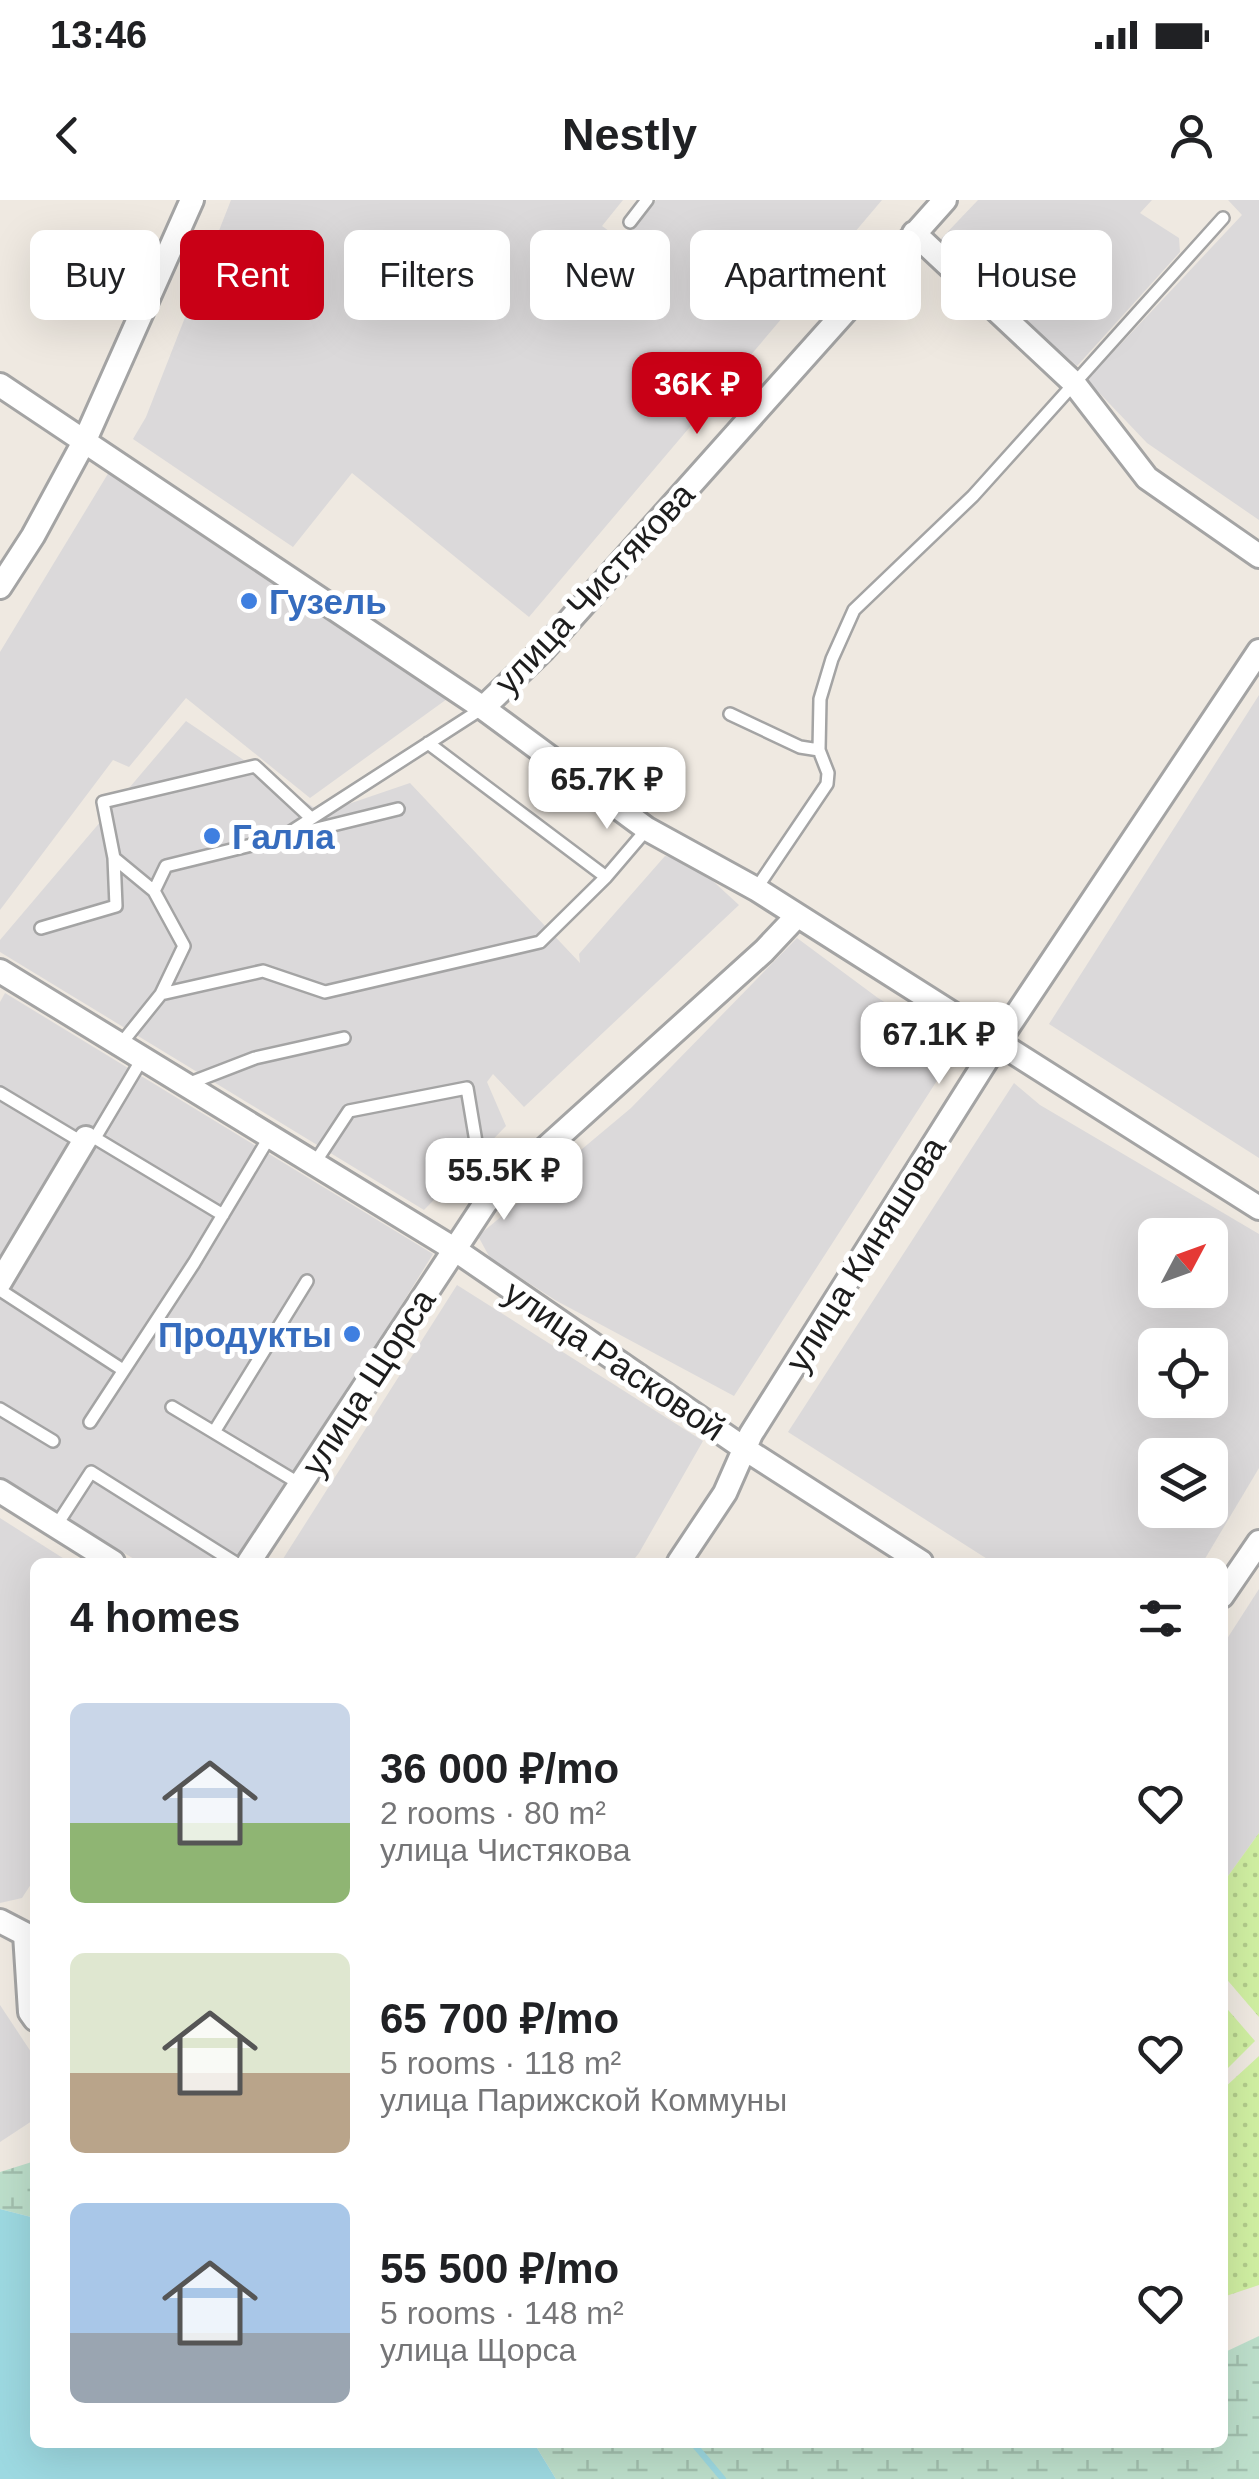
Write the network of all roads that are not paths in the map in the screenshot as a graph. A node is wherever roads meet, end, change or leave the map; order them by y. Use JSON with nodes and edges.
{"nodes":[{"id":1,"x":192,"y":200,"type":"edge"},
{"id":2,"x":647,"y":200,"type":"edge"},
{"id":3,"x":945,"y":200,"type":"edge"},
{"id":4,"x":1223,"y":218,"type":"dead end"},
{"id":5,"x":630,"y":222,"type":"dead end"},
{"id":6,"x":916,"y":230,"type":"edge"},
{"id":7,"x":921,"y":239,"type":"edge"},
{"id":8,"x":836,"y":320,"type":"edge"},
{"id":9,"x":1073,"y":382,"type":"junction"},
{"id":10,"x":0,"y":385,"type":"edge"},
{"id":11,"x":85,"y":440,"type":"junction"},
{"id":12,"x":1259,"y":556,"type":"edge"},
{"id":13,"x":0,"y":588,"type":"edge"},
{"id":14,"x":1259,"y":651,"type":"edge"},
{"id":15,"x":483,"y":708,"type":"junction"},
{"id":16,"x":730,"y":714,"type":"dead end"},
{"id":17,"x":428,"y":743,"type":"junction"},
{"id":18,"x":819,"y":750,"type":"junction"},
{"id":19,"x":398,"y":809,"type":"dead end"},
{"id":20,"x":311,"y":818,"type":"junction"},
{"id":21,"x":647,"y":830,"type":"junction"},
{"id":22,"x":281,"y":838,"type":"junction"},
{"id":23,"x":114,"y":858,"type":"junction"},
{"id":24,"x":606,"y":877,"type":"junction"},
{"id":25,"x":756,"y":889,"type":"junction"},
{"id":26,"x":154,"y":892,"type":"junction"},
{"id":27,"x":796,"y":916,"type":"junction"},
{"id":28,"x":41,"y":928,"type":"dead end"},
{"id":29,"x":3,"y":980,"type":"edge"},
{"id":30,"x":160,"y":994,"type":"junction"},
{"id":31,"x":344,"y":1038,"type":"dead end"},
{"id":32,"x":998,"y":1042,"type":"junction"},
{"id":33,"x":120,"y":1045,"type":"junction"},
{"id":34,"x":142,"y":1058,"type":"junction"},
{"id":35,"x":186,"y":1085,"type":"junction"},
{"id":36,"x":4,"y":1095,"type":"edge"},
{"id":37,"x":0,"y":1110,"type":"edge"},
{"id":38,"x":270,"y":1136,"type":"junction"},
{"id":39,"x":90,"y":1138,"type":"junction"},
{"id":40,"x":314,"y":1164,"type":"junction"},
{"id":41,"x":486,"y":1202,"type":"junction"},
{"id":42,"x":1259,"y":1208,"type":"edge"},
{"id":43,"x":223,"y":1215,"type":"junction"},
{"id":44,"x":454,"y":1249,"type":"junction"},
{"id":45,"x":307,"y":1281,"type":"dead end"},
{"id":46,"x":0,"y":1282,"type":"edge"},
{"id":47,"x":0,"y":1290,"type":"edge"},
{"id":48,"x":124,"y":1370,"type":"junction"},
{"id":49,"x":172,"y":1407,"type":"dead end"},
{"id":50,"x":0,"y":1409,"type":"edge"},
{"id":51,"x":90,"y":1422,"type":"dead end"},
{"id":52,"x":214,"y":1432,"type":"junction"},
{"id":53,"x":53,"y":1441,"type":"dead end"},
{"id":54,"x":744,"y":1448,"type":"junction"},
{"id":55,"x":300,"y":1484,"type":"junction"},
{"id":56,"x":0,"y":1490,"type":"edge"},
{"id":57,"x":56,"y":1526,"type":"junction"},
{"id":58,"x":1259,"y":1542,"type":"edge"},
{"id":59,"x":107,"y":1558,"type":"edge"},
{"id":60,"x":228,"y":1558,"type":"edge"},
{"id":61,"x":252,"y":1558,"type":"edge"},
{"id":62,"x":682,"y":1558,"type":"edge"},
{"id":63,"x":915,"y":1558,"type":"edge"},
{"id":64,"x":1228,"y":1587,"type":"edge"},
{"id":65,"x":0,"y":1921,"type":"edge"},
{"id":66,"x":30,"y":1926,"type":"edge"},
{"id":67,"x":30,"y":2012,"type":"edge"}],
"edges":[{"from":1,"to":11,"type":"street"},
{"from":2,"to":5,"type":"lane"},
{"from":3,"to":6,"type":"street","name":"улица Чистякова"},
{"from":4,"to":9,"type":"lane"},
{"from":7,"to":9,"type":"street"},
{"from":8,"to":15,"type":"street","name":"улица Чистякова"},
{"from":9,"to":12,"type":"street"},
{"from":9,"to":18,"type":"lane"},
{"from":10,"to":11,"type":"street"},
{"from":11,"to":13,"type":"street"},
{"from":11,"to":15,"type":"street"},
{"from":14,"to":32,"type":"street","name":"улица Киняшова"},
{"from":15,"to":17,"type":"lane"},
{"from":15,"to":21,"type":"street"},
{"from":16,"to":18,"type":"lane"},
{"from":17,"to":20,"type":"lane"},
{"from":17,"to":24,"type":"lane"},
{"from":18,"to":25,"type":"lane"},
{"from":19,"to":22,"type":"lane"},
{"from":20,"to":22,"type":"lane"},
{"from":20,"to":23,"type":"lane"},
{"from":21,"to":24,"type":"lane"},
{"from":21,"to":25,"type":"street"},
{"from":22,"to":26,"type":"lane"},
{"from":23,"to":26,"type":"lane"},
{"from":23,"to":28,"type":"lane"},
{"from":24,"to":30,"type":"lane"},
{"from":25,"to":27,"type":"street"},
{"from":26,"to":30,"type":"lane"},
{"from":27,"to":32,"type":"street"},
{"from":27,"to":41,"type":"street","name":"улица Щорса"},
{"from":29,"to":33,"type":"street","name":"улица Расковой"},
{"from":30,"to":33,"type":"lane"},
{"from":31,"to":35,"type":"lane"},
{"from":32,"to":42,"type":"street"},
{"from":32,"to":54,"type":"street","name":"улица Киняшова"},
{"from":33,"to":34,"type":"street","name":"улица Расковой"},
{"from":34,"to":35,"type":"street","name":"улица Расковой"},
{"from":34,"to":39,"type":"lane"},
{"from":35,"to":38,"type":"street","name":"улица Расковой"},
{"from":36,"to":37,"type":"lane"},
{"from":36,"to":39,"type":"lane"},
{"from":38,"to":40,"type":"street","name":"улица Расковой"},
{"from":38,"to":43,"type":"lane"},
{"from":39,"to":43,"type":"lane"},
{"from":39,"to":46,"type":"street"},
{"from":40,"to":41,"type":"lane"},
{"from":40,"to":44,"type":"street","name":"улица Расковой"},
{"from":41,"to":44,"type":"street","name":"улица Щорса"},
{"from":43,"to":48,"type":"lane"},
{"from":44,"to":54,"type":"street","name":"улица Расковой"},
{"from":44,"to":55,"type":"street","name":"улица Щорса"},
{"from":45,"to":52,"type":"lane"},
{"from":47,"to":48,"type":"lane"},
{"from":48,"to":51,"type":"lane"},
{"from":49,"to":52,"type":"lane"},
{"from":50,"to":53,"type":"lane"},
{"from":52,"to":55,"type":"lane"},
{"from":54,"to":62,"type":"street","name":"улица Киняшова"},
{"from":54,"to":63,"type":"street","name":"улица Расковой"},
{"from":55,"to":61,"type":"street","name":"улица Щорса"},
{"from":56,"to":57,"type":"street"},
{"from":57,"to":59,"type":"street"},
{"from":57,"to":60,"type":"lane"},
{"from":58,"to":64,"type":"street"},
{"from":65,"to":66,"type":"street"},
{"from":66,"to":67,"type":"street"}]}
